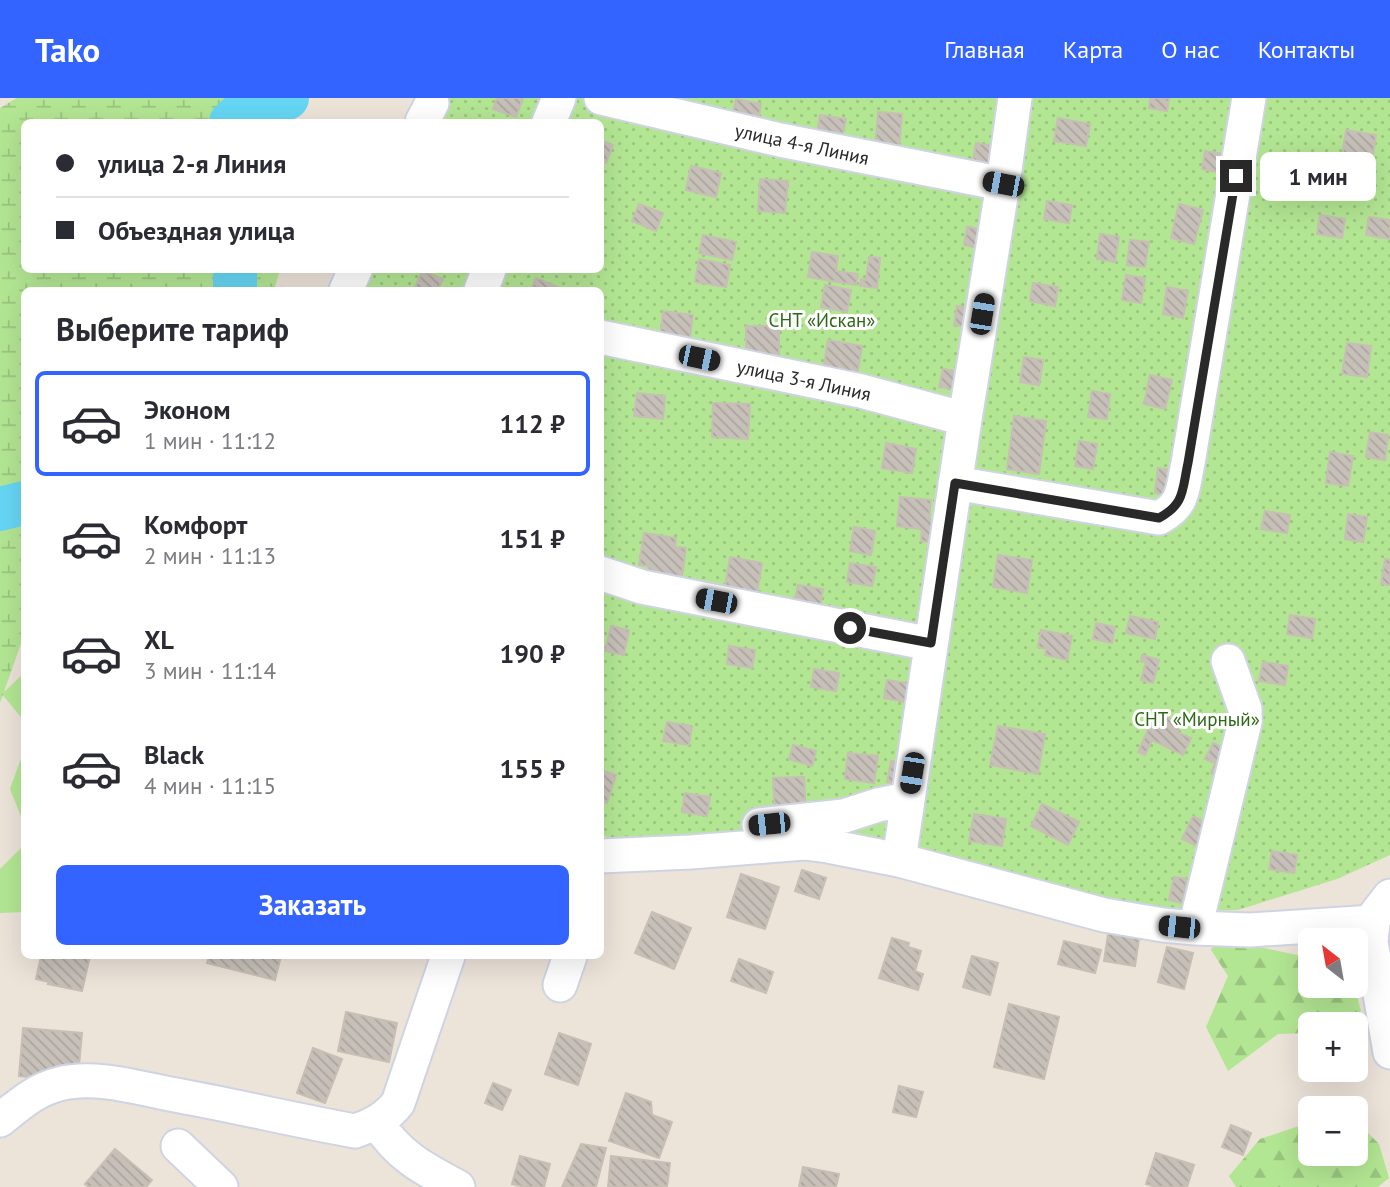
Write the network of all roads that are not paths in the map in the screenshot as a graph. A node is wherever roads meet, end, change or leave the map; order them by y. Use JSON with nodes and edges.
{"nodes":[{"id":1,"x":559,"y":98,"type":"edge"},
{"id":2,"x":601,"y":98,"type":"edge"},
{"id":3,"x":1015,"y":98,"type":"edge"},
{"id":4,"x":1249,"y":98,"type":"edge"},
{"id":5,"x":1269,"y":98,"type":"edge"},
{"id":6,"x":550,"y":119,"type":"edge"},
{"id":7,"x":1003,"y":184,"type":"junction"},
{"id":8,"x":604,"y":338,"type":"edge"},
{"id":9,"x":965,"y":419,"type":"junction"},
{"id":10,"x":955,"y":483,"type":"junction"},
{"id":11,"x":1196,"y":502,"type":"dead end"},
{"id":12,"x":604,"y":574,"type":"edge"},
{"id":13,"x":931,"y":643,"type":"junction"},
{"id":14,"x":1228,"y":661,"type":"dead end"},
{"id":15,"x":908,"y":799,"type":"junction"},
{"id":16,"x":646,"y":837,"type":"dead end"},
{"id":17,"x":900,"y":853,"type":"junction"},
{"id":18,"x":604,"y":859,"type":"edge"},
{"id":19,"x":1381,"y":909,"type":"edge"},
{"id":20,"x":1195,"y":929,"type":"junction"},
{"id":21,"x":447,"y":959,"type":"edge"},
{"id":22,"x":1390,"y":1052,"type":"edge"},
{"id":23,"x":0,"y":1120,"type":"edge"},
{"id":24,"x":377,"y":1122,"type":"junction"},
{"id":25,"x":177,"y":1146,"type":"dead end"},
{"id":26,"x":221,"y":1187,"type":"edge"},
{"id":27,"x":458,"y":1187,"type":"edge"}],
"edges":[{"from":1,"to":6,"type":"street"},
{"from":2,"to":7,"type":"street","name":"улица 4-я Линия"},
{"from":3,"to":7,"type":"street"},
{"from":4,"to":10,"type":"street"},
{"from":5,"to":11,"type":"street"},
{"from":7,"to":9,"type":"street"},
{"from":8,"to":9,"type":"street","name":"улица 3-я Линия"},
{"from":9,"to":10,"type":"street"},
{"from":10,"to":13,"type":"street"},
{"from":12,"to":13,"type":"street"},
{"from":13,"to":15,"type":"street"},
{"from":14,"to":20,"type":"street"},
{"from":15,"to":16,"type":"street"},
{"from":15,"to":17,"type":"street"},
{"from":17,"to":18,"type":"street"},
{"from":17,"to":20,"type":"street"},
{"from":19,"to":20,"type":"street"},
{"from":19,"to":22,"type":"street"},
{"from":21,"to":24,"type":"street"},
{"from":23,"to":24,"type":"street"},
{"from":24,"to":27,"type":"street"},
{"from":25,"to":26,"type":"street"}]}
